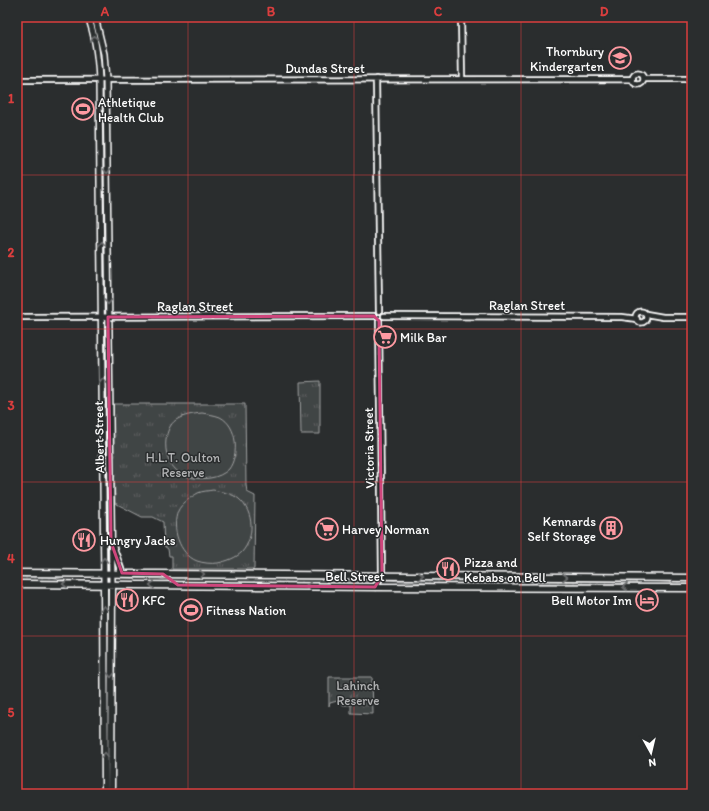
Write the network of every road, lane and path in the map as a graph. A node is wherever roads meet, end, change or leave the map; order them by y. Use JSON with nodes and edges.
{"nodes":[{"id":1,"x":88,"y":17,"type":"edge"},
{"id":2,"x":95,"y":17,"type":"edge"},
{"id":3,"x":462,"y":17,"type":"edge"},
{"id":4,"x":376,"y":79,"type":"junction"},
{"id":5,"x":462,"y":79,"type":"junction"},
{"id":6,"x":633,"y":79,"type":"junction"},
{"id":7,"x":644,"y":79,"type":"junction"},
{"id":8,"x":692,"y":79,"type":"edge"},
{"id":9,"x":17,"y":80,"type":"edge"},
{"id":10,"x":99,"y":80,"type":"junction"},
{"id":11,"x":106,"y":80,"type":"junction"},
{"id":12,"x":379,"y":311,"type":"junction"},
{"id":13,"x":374,"y":316,"type":"junction"},
{"id":14,"x":384,"y":316,"type":"junction"},
{"id":15,"x":17,"y":317,"type":"edge"},
{"id":16,"x":105,"y":317,"type":"junction"},
{"id":17,"x":637,"y":317,"type":"junction"},
{"id":18,"x":646,"y":317,"type":"junction"},
{"id":19,"x":692,"y":317,"type":"edge"},
{"id":20,"x":379,"y":321,"type":"junction"},
{"id":21,"x":103,"y":361,"type":"junction"},
{"id":22,"x":109,"y":361,"type":"junction"},
{"id":23,"x":103,"y":396,"type":"junction"},
{"id":24,"x":109,"y":396,"type":"junction"},
{"id":25,"x":107,"y":481,"type":"junction"},
{"id":26,"x":107,"y":526,"type":"junction"},
{"id":27,"x":111,"y":542,"type":"junction"},
{"id":28,"x":17,"y":573,"type":"edge"},
{"id":29,"x":104,"y":573,"type":"junction"},
{"id":30,"x":112,"y":573,"type":"junction"},
{"id":31,"x":122,"y":573,"type":"junction"},
{"id":32,"x":163,"y":574,"type":"junction"},
{"id":33,"x":382,"y":576,"type":"junction"},
{"id":34,"x":692,"y":578,"type":"edge"},
{"id":35,"x":17,"y":584,"type":"edge"},
{"id":36,"x":104,"y":584,"type":"junction"},
{"id":37,"x":112,"y":584,"type":"junction"},
{"id":38,"x":178,"y":585,"type":"junction"},
{"id":39,"x":375,"y":587,"type":"junction"},
{"id":40,"x":692,"y":588,"type":"edge"},
{"id":41,"x":108,"y":631,"type":"junction"},
{"id":42,"x":108,"y":771,"type":"junction"},
{"id":43,"x":105,"y":794,"type":"edge"},
{"id":44,"x":111,"y":794,"type":"edge"}],
"edges":[{"from":10,"to":1,"type":"main road","name":"Albert Street","one_way":true},
{"from":2,"to":11,"type":"main road","name":"Albert Street"},
{"from":3,"to":5,"type":"street"},
{"from":4,"to":5,"type":"street","name":"Dundas Street"},
{"from":4,"to":11,"type":"street","name":"Dundas Street"},
{"from":4,"to":12,"type":"street"},
{"from":5,"to":6,"type":"street","name":"Dundas Street"},
{"from":6,"to":7,"type":"street"},
{"from":6,"to":7,"type":"street"},
{"from":7,"to":8,"type":"street"},
{"from":9,"to":10,"type":"street","name":"Dundas Street"},
{"from":10,"to":11,"type":"street","name":"Dundas Street"},
{"from":16,"to":10,"type":"main road","name":"Albert Street","one_way":true},
{"from":11,"to":16,"type":"main road","name":"Albert Street","one_way":true},
{"from":12,"to":13,"type":"street"},
{"from":12,"to":14,"type":"street"},
{"from":13,"to":16,"type":"street","name":"Raglan Street"},
{"from":13,"to":20,"type":"street"},
{"from":14,"to":17,"type":"street","name":"Raglan Street"},
{"from":14,"to":20,"type":"street"},
{"from":15,"to":16,"type":"street","name":"Raglan Street"},
{"from":16,"to":21,"type":"main road","name":"Albert Street"},
{"from":16,"to":22,"type":"main road","name":"Albert Street"},
{"from":17,"to":18,"type":"street"},
{"from":17,"to":18,"type":"street"},
{"from":18,"to":19,"type":"street"},
{"from":20,"to":33,"type":"street","name":"Victoria Street"},
{"from":21,"to":22,"type":"main road"},
{"from":23,"to":21,"type":"main road","name":"Albert Street","one_way":true},
{"from":22,"to":24,"type":"main road","name":"Albert Street"},
{"from":23,"to":24,"type":"main road"},
{"from":23,"to":25,"type":"main road","name":"Albert Street"},
{"from":24,"to":25,"type":"main road","name":"Albert Street"},
{"from":25,"to":26,"type":"main road","name":"Albert Street"},
{"from":26,"to":27,"type":"main road","name":"Albert Street"},
{"from":29,"to":26,"type":"main road","name":"Albert Street","one_way":true},
{"from":27,"to":30,"type":"main road","name":"Albert Street"},
{"from":27,"to":31,"type":"highway"},
{"from":28,"to":29,"type":"highway","name":"Bell Street"},
{"from":29,"to":30,"type":"highway","name":"Bell Street"},
{"from":29,"to":36,"type":"main road","name":"Albert Street"},
{"from":30,"to":31,"type":"highway","name":"Bell Street"},
{"from":30,"to":37,"type":"main road","name":"Albert Street"},
{"from":31,"to":32,"type":"highway","name":"Bell Street"},
{"from":32,"to":33,"type":"highway","name":"Bell Street","one_way":true},
{"from":32,"to":38,"type":"highway"},
{"from":33,"to":34,"type":"highway","name":"Bell Street","one_way":true},
{"from":33,"to":39,"type":"street"},
{"from":36,"to":35,"type":"highway","name":"Bell Street","one_way":true},
{"from":36,"to":37,"type":"highway","name":"Bell Street"},
{"from":41,"to":36,"type":"highway","name":"Albert Street","one_way":true},
{"from":38,"to":37,"type":"highway","name":"Bell Street","one_way":true},
{"from":37,"to":41,"type":"highway","name":"Albert Street"},
{"from":39,"to":38,"type":"highway","name":"Bell Street","one_way":true},
{"from":40,"to":39,"type":"highway","name":"Bell Street","one_way":true},
{"from":41,"to":42,"type":"highway","name":"Albert Street"},
{"from":42,"to":43,"type":"highway","name":"Albert Street"},
{"from":42,"to":44,"type":"highway","name":"Albert Street"}]}
